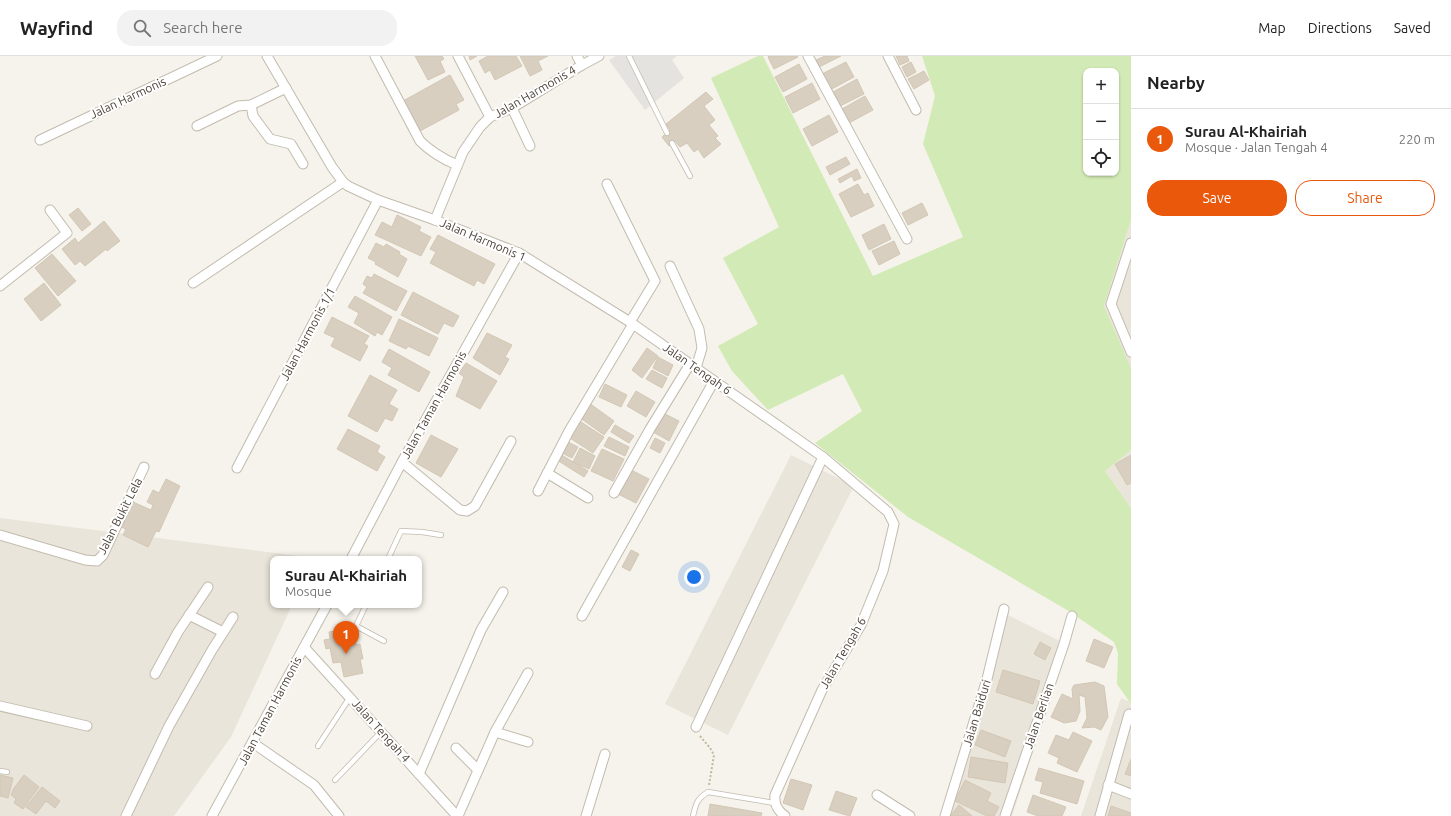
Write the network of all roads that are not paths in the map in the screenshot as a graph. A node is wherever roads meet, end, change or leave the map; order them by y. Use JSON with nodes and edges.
{"nodes":[{"id":1,"x":217,"y":56,"type":"edge"},
{"id":2,"x":267,"y":56,"type":"edge"},
{"id":3,"x":375,"y":56,"type":"edge"},
{"id":4,"x":458,"y":56,"type":"edge"},
{"id":5,"x":577,"y":56,"type":"edge"},
{"id":6,"x":599,"y":56,"type":"edge"},
{"id":7,"x":629,"y":56,"type":"edge"},
{"id":8,"x":808,"y":56,"type":"edge"},
{"id":9,"x":888,"y":56,"type":"edge"},
{"id":10,"x":582,"y":65,"type":"junction"},
{"id":11,"x":286,"y":88,"type":"junction"},
{"id":12,"x":251,"y":105,"type":"junction"},
{"id":13,"x":512,"y":108,"type":"junction"},
{"id":14,"x":916,"y":110,"type":"dead end"},
{"id":15,"x":490,"y":117,"type":"junction"},
{"id":16,"x":197,"y":126,"type":"dead end"},
{"id":17,"x":666,"y":133,"type":"dead end"},
{"id":18,"x":40,"y":140,"type":"dead end"},
{"id":19,"x":672,"y":143,"type":"dead end"},
{"id":20,"x":530,"y":146,"type":"dead end"},
{"id":21,"x":303,"y":164,"type":"dead end"},
{"id":22,"x":457,"y":165,"type":"junction"},
{"id":23,"x":690,"y":176,"type":"dead end"},
{"id":24,"x":343,"y":182,"type":"junction"},
{"id":25,"x":607,"y":184,"type":"dead end"},
{"id":26,"x":378,"y":200,"type":"junction"},
{"id":27,"x":50,"y":210,"type":"dead end"},
{"id":28,"x":435,"y":220,"type":"junction"},
{"id":29,"x":907,"y":239,"type":"dead end"},
{"id":30,"x":1131,"y":243,"type":"edge"},
{"id":31,"x":519,"y":253,"type":"junction"},
{"id":32,"x":670,"y":266,"type":"dead end"},
{"id":33,"x":193,"y":283,"type":"dead end"},
{"id":34,"x":0,"y":286,"type":"edge"},
{"id":35,"x":631,"y":323,"type":"junction"},
{"id":36,"x":1131,"y":352,"type":"edge"},
{"id":37,"x":693,"y":366,"type":"junction"},
{"id":38,"x":714,"y":381,"type":"junction"},
{"id":39,"x":511,"y":441,"type":"dead end"},
{"id":40,"x":824,"y":457,"type":"junction"},
{"id":41,"x":402,"y":462,"type":"junction"},
{"id":42,"x":144,"y":467,"type":"dead end"},
{"id":43,"x":237,"y":468,"type":"dead end"},
{"id":44,"x":547,"y":473,"type":"junction"},
{"id":45,"x":538,"y":491,"type":"dead end"},
{"id":46,"x":614,"y":493,"type":"dead end"},
{"id":47,"x":588,"y":498,"type":"dead end"},
{"id":48,"x":0,"y":535,"type":"edge"},
{"id":49,"x":441,"y":535,"type":"dead end"},
{"id":50,"x":353,"y":556,"type":"edge"},
{"id":51,"x":389,"y":556,"type":"edge"},
{"id":52,"x":208,"y":587,"type":"dead end"},
{"id":53,"x":502,"y":592,"type":"dead end"},
{"id":54,"x":324,"y":608,"type":"edge"},
{"id":55,"x":365,"y":608,"type":"edge"},
{"id":56,"x":1004,"y":609,"type":"dead end"},
{"id":57,"x":189,"y":615,"type":"junction"},
{"id":58,"x":582,"y":616,"type":"dead end"},
{"id":59,"x":1072,"y":616,"type":"dead end"},
{"id":60,"x":233,"y":617,"type":"dead end"},
{"id":61,"x":223,"y":632,"type":"junction"},
{"id":62,"x":384,"y":641,"type":"dead end"},
{"id":63,"x":304,"y":647,"type":"junction"},
{"id":64,"x":528,"y":673,"type":"dead end"},
{"id":65,"x":155,"y":674,"type":"dead end"},
{"id":66,"x":350,"y":697,"type":"junction"},
{"id":67,"x":0,"y":706,"type":"edge"},
{"id":68,"x":1130,"y":714,"type":"edge"},
{"id":69,"x":87,"y":726,"type":"dead end"},
{"id":70,"x":696,"y":727,"type":"road end"},
{"id":71,"x":381,"y":732,"type":"junction"},
{"id":72,"x":495,"y":732,"type":"junction"},
{"id":73,"x":528,"y":742,"type":"dead end"},
{"id":74,"x":253,"y":743,"type":"junction"},
{"id":75,"x":318,"y":746,"type":"dead end"},
{"id":76,"x":456,"y":748,"type":"dead end"},
{"id":77,"x":605,"y":754,"type":"dead end"},
{"id":78,"x":0,"y":770,"type":"edge"},
{"id":79,"x":478,"y":770,"type":"junction"},
{"id":80,"x":7,"y":772,"type":"dead end"},
{"id":81,"x":419,"y":774,"type":"junction"},
{"id":82,"x":335,"y":780,"type":"dead end"},
{"id":83,"x":1108,"y":785,"type":"junction"},
{"id":84,"x":1131,"y":794,"type":"edge"},
{"id":85,"x":877,"y":795,"type":"dead end"},
{"id":86,"x":774,"y":803,"type":"junction"},
{"id":87,"x":780,"y":814,"type":"edge"},
{"id":88,"x":126,"y":816,"type":"edge"},
{"id":89,"x":212,"y":816,"type":"edge"},
{"id":90,"x":339,"y":816,"type":"edge"},
{"id":91,"x":458,"y":816,"type":"edge"},
{"id":92,"x":586,"y":816,"type":"edge"},
{"id":93,"x":693,"y":816,"type":"edge"},
{"id":94,"x":910,"y":816,"type":"edge"},
{"id":95,"x":945,"y":816,"type":"edge"},
{"id":96,"x":1005,"y":816,"type":"edge"},
{"id":97,"x":1100,"y":816,"type":"edge"}],
"edges":[{"from":1,"to":18,"type":"street","name":"Jalan Harmonis"},
{"from":2,"to":11,"type":"street","name":"Jalan Harmonis 1"},
{"from":3,"to":22,"type":"street"},
{"from":4,"to":15,"type":"street"},
{"from":5,"to":10,"type":"street"},
{"from":6,"to":10,"type":"street","name":"Jalan Harmonis 4"},
{"from":7,"to":17,"type":"lane"},
{"from":8,"to":29,"type":"street"},
{"from":9,"to":14,"type":"street"},
{"from":10,"to":13,"type":"street","name":"Jalan Harmonis 4"},
{"from":11,"to":12,"type":"street"},
{"from":11,"to":24,"type":"street","name":"Jalan Harmonis 1"},
{"from":12,"to":16,"type":"street"},
{"from":12,"to":21,"type":"street"},
{"from":13,"to":15,"type":"street","name":"Jalan Harmonis 4"},
{"from":13,"to":20,"type":"street"},
{"from":15,"to":22,"type":"street","name":"Jalan Harmonis 4"},
{"from":19,"to":23,"type":"lane"},
{"from":22,"to":28,"type":"street","name":"Jalan Harmonis 4"},
{"from":24,"to":26,"type":"street","name":"Jalan Harmonis 1"},
{"from":24,"to":33,"type":"street"},
{"from":25,"to":35,"type":"street"},
{"from":26,"to":28,"type":"street","name":"Jalan Harmonis 1"},
{"from":26,"to":43,"type":"street","name":"Jalan Harmonis 1/1"},
{"from":27,"to":34,"type":"street"},
{"from":28,"to":31,"type":"street","name":"Jalan Harmonis 1"},
{"from":30,"to":36,"type":"street"},
{"from":31,"to":35,"type":"street","name":"Jalan Harmonis 1"},
{"from":31,"to":41,"type":"street","name":"Jalan Taman Harmonis"},
{"from":32,"to":37,"type":"street"},
{"from":35,"to":37,"type":"street","name":"Jalan Tengah 6"},
{"from":35,"to":44,"type":"street"},
{"from":37,"to":38,"type":"street","name":"Jalan Tengah 6"},
{"from":37,"to":46,"type":"street"},
{"from":38,"to":40,"type":"street","name":"Jalan Tengah 6"},
{"from":38,"to":58,"type":"street"},
{"from":39,"to":41,"type":"street"},
{"from":40,"to":70,"type":"street"},
{"from":40,"to":86,"type":"street","name":"Jalan Tengah 6"},
{"from":41,"to":50,"type":"street","name":"Jalan Taman Harmonis"},
{"from":42,"to":48,"type":"street","name":"Jalan Bukit Lela"},
{"from":44,"to":45,"type":"street"},
{"from":44,"to":47,"type":"street"},
{"from":49,"to":51,"type":"lane"},
{"from":52,"to":57,"type":"street"},
{"from":53,"to":81,"type":"street"},
{"from":54,"to":63,"type":"street","name":"Jalan Taman Harmonis"},
{"from":55,"to":62,"type":"lane"},
{"from":56,"to":95,"type":"street","name":"Jalan Baiduri"},
{"from":57,"to":61,"type":"street"},
{"from":57,"to":65,"type":"street"},
{"from":59,"to":96,"type":"street","name":"Jalan Berlian"},
{"from":60,"to":61,"type":"street"},
{"from":61,"to":88,"type":"street"},
{"from":63,"to":66,"type":"street","name":"Jalan Tengah 4"},
{"from":63,"to":74,"type":"street","name":"Jalan Taman Harmonis"},
{"from":64,"to":72,"type":"street"},
{"from":66,"to":71,"type":"street","name":"Jalan Tengah 4"},
{"from":66,"to":75,"type":"lane"},
{"from":67,"to":69,"type":"street"},
{"from":68,"to":83,"type":"street"},
{"from":71,"to":81,"type":"street","name":"Jalan Tengah 4"},
{"from":71,"to":82,"type":"lane"},
{"from":72,"to":73,"type":"street"},
{"from":72,"to":79,"type":"street"},
{"from":74,"to":89,"type":"street","name":"Jalan Taman Harmonis"},
{"from":74,"to":90,"type":"street"},
{"from":76,"to":79,"type":"street"},
{"from":77,"to":92,"type":"street"},
{"from":78,"to":80,"type":"lane"},
{"from":79,"to":91,"type":"street"},
{"from":81,"to":91,"type":"street","name":"Jalan Tengah 4"},
{"from":83,"to":84,"type":"street"},
{"from":83,"to":97,"type":"street"},
{"from":85,"to":94,"type":"street"},
{"from":86,"to":87,"type":"street"},
{"from":86,"to":93,"type":"lane"}]}
